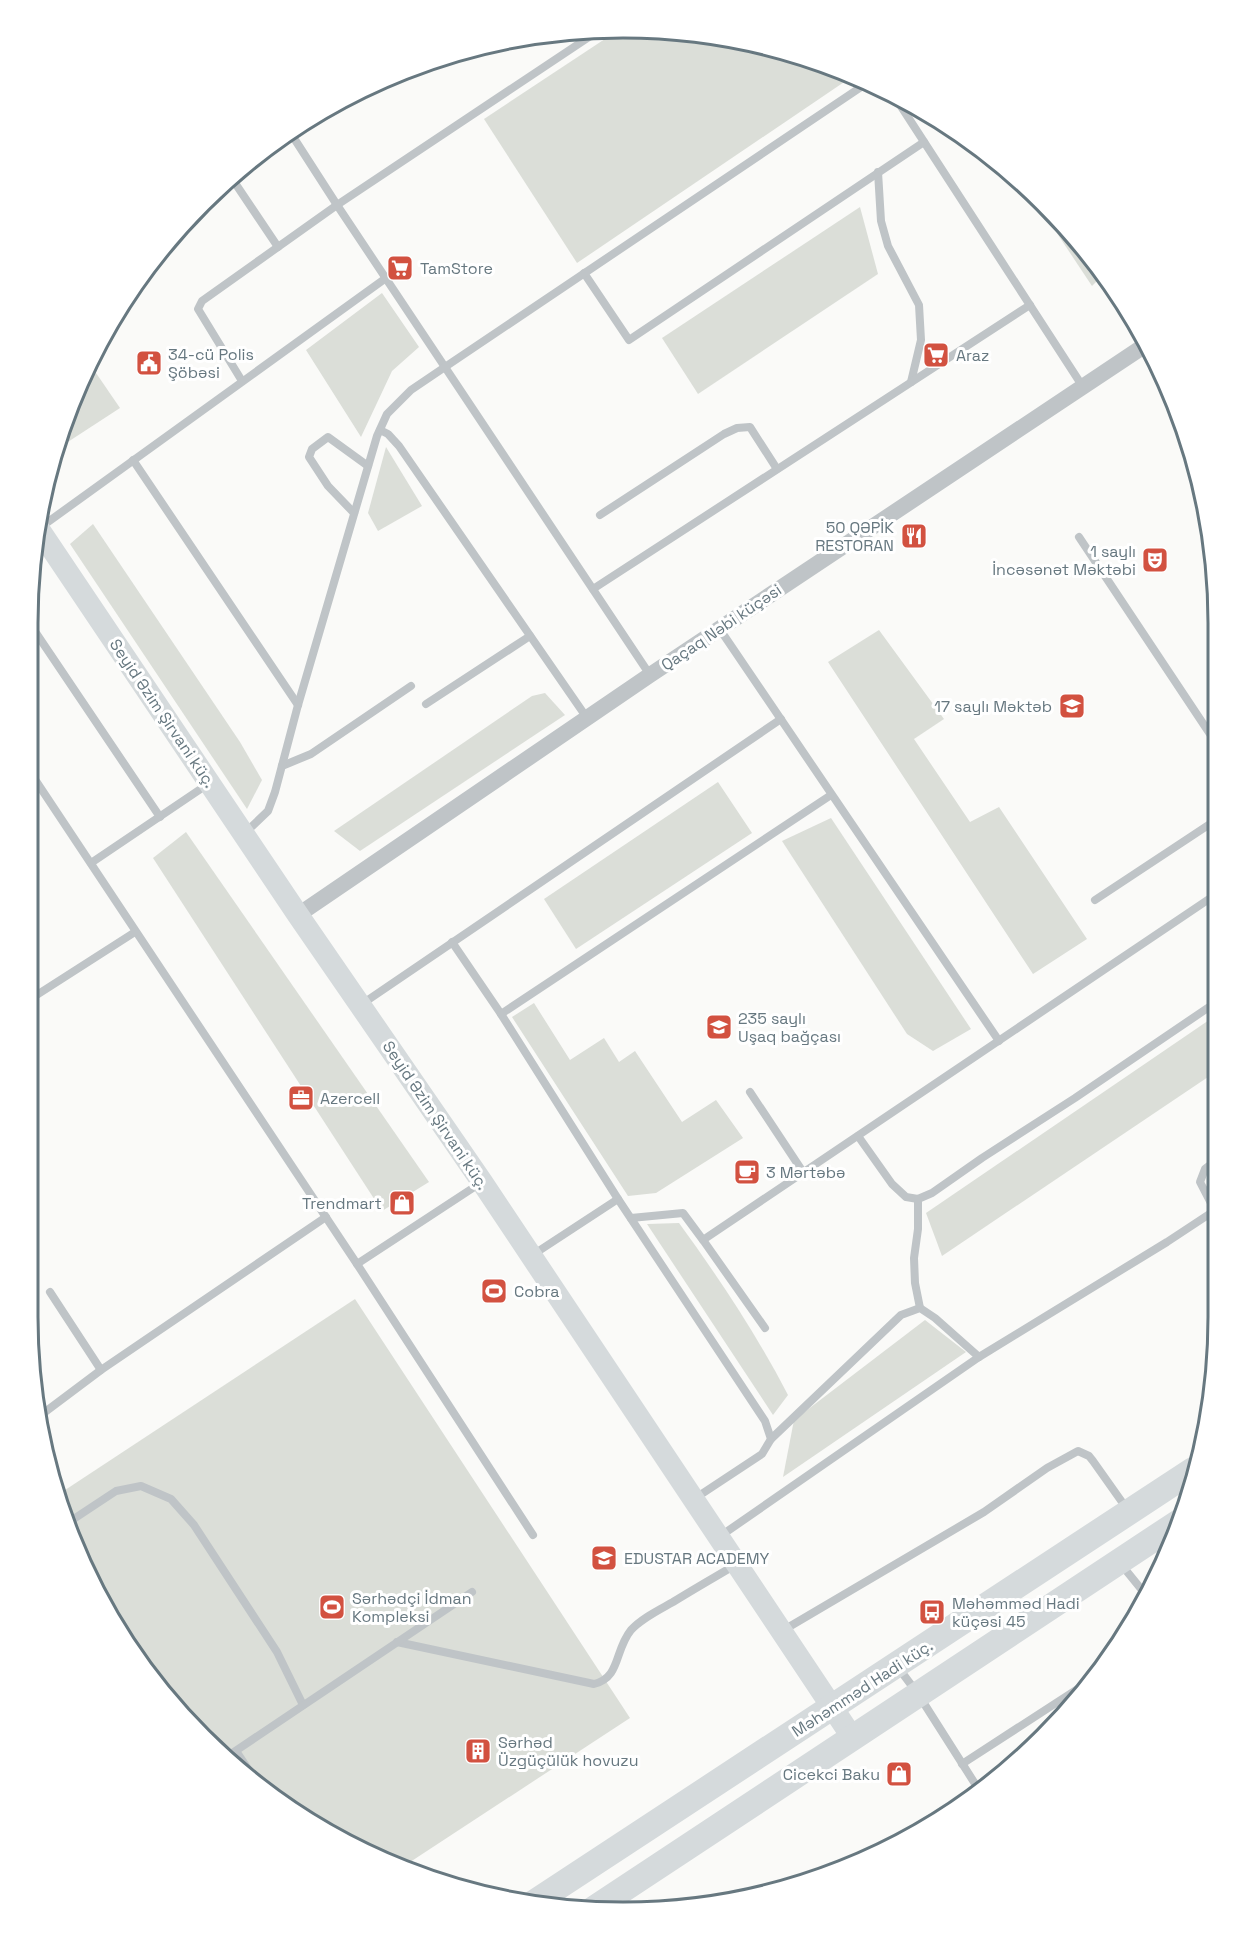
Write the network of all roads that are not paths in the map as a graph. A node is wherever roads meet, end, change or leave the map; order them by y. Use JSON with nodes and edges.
{"nodes":[{"id":1,"x":586,"y":39,"type":"edge"},
{"id":2,"x":859,"y":88,"type":"edge"},
{"id":3,"x":903,"y":110,"type":"edge"},
{"id":4,"x":294,"y":138,"type":"edge"},
{"id":5,"x":924,"y":142,"type":"junction"},
{"id":6,"x":878,"y":172,"type":"junction"},
{"id":7,"x":234,"y":186,"type":"edge"},
{"id":8,"x":337,"y":205,"type":"junction"},
{"id":9,"x":278,"y":246,"type":"junction"},
{"id":10,"x":584,"y":273,"type":"junction"},
{"id":11,"x":386,"y":278,"type":"junction"},
{"id":12,"x":1030,"y":305,"type":"junction"},
{"id":13,"x":1139,"y":349,"type":"edge"},
{"id":14,"x":445,"y":366,"type":"junction"},
{"id":15,"x":242,"y":381,"type":"junction"},
{"id":16,"x":911,"y":382,"type":"junction"},
{"id":17,"x":1083,"y":387,"type":"junction"},
{"id":18,"x":380,"y":430,"type":"junction"},
{"id":19,"x":132,"y":460,"type":"junction"},
{"id":20,"x":368,"y":466,"type":"junction"},
{"id":21,"x":777,"y":469,"type":"junction"},
{"id":22,"x":354,"y":513,"type":"junction"},
{"id":23,"x":600,"y":515,"type":"dead end"},
{"id":24,"x":47,"y":520,"type":"edge"},
{"id":25,"x":1079,"y":537,"type":"dead end"},
{"id":26,"x":44,"y":540,"type":"edge"},
{"id":27,"x":593,"y":589,"type":"junction"},
{"id":28,"x":720,"y":628,"type":"junction"},
{"id":29,"x":38,"y":636,"type":"edge"},
{"id":30,"x":530,"y":636,"type":"junction"},
{"id":31,"x":650,"y":675,"type":"junction"},
{"id":32,"x":411,"y":686,"type":"dead end"},
{"id":33,"x":426,"y":704,"type":"dead end"},
{"id":34,"x":298,"y":705,"type":"junction"},
{"id":35,"x":587,"y":718,"type":"junction"},
{"id":36,"x":781,"y":719,"type":"junction"},
{"id":37,"x":1208,"y":731,"type":"edge"},
{"id":38,"x":282,"y":766,"type":"junction"},
{"id":39,"x":210,"y":783,"type":"junction"},
{"id":40,"x":38,"y":784,"type":"edge"},
{"id":41,"x":831,"y":795,"type":"junction"},
{"id":42,"x":160,"y":817,"type":"junction"},
{"id":43,"x":1208,"y":825,"type":"edge"},
{"id":44,"x":245,"y":833,"type":"junction"},
{"id":45,"x":92,"y":863,"type":"junction"},
{"id":46,"x":1095,"y":900,"type":"dead end"},
{"id":47,"x":1208,"y":900,"type":"edge"},
{"id":48,"x":298,"y":915,"type":"junction"},
{"id":49,"x":135,"y":932,"type":"junction"},
{"id":50,"x":452,"y":942,"type":"junction"},
{"id":51,"x":38,"y":994,"type":"edge"},
{"id":52,"x":360,"y":1005,"type":"junction"},
{"id":53,"x":1208,"y":1008,"type":"edge"},
{"id":54,"x":501,"y":1014,"type":"junction"},
{"id":55,"x":999,"y":1041,"type":"junction"},
{"id":56,"x":750,"y":1092,"type":"dead end"},
{"id":57,"x":858,"y":1136,"type":"junction"},
{"id":58,"x":1208,"y":1166,"type":"edge"},
{"id":59,"x":803,"y":1172,"type":"junction"},
{"id":60,"x":482,"y":1182,"type":"junction"},
{"id":61,"x":918,"y":1198,"type":"junction"},
{"id":62,"x":1208,"y":1198,"type":"edge"},
{"id":63,"x":618,"y":1199,"type":"junction"},
{"id":64,"x":1208,"y":1214,"type":"edge"},
{"id":65,"x":326,"y":1217,"type":"junction"},
{"id":66,"x":631,"y":1218,"type":"junction"},
{"id":67,"x":703,"y":1240,"type":"junction"},
{"id":68,"x":531,"y":1256,"type":"junction"},
{"id":69,"x":357,"y":1264,"type":"junction"},
{"id":70,"x":50,"y":1292,"type":"dead end"},
{"id":71,"x":920,"y":1308,"type":"junction"},
{"id":72,"x":765,"y":1328,"type":"dead end"},
{"id":73,"x":979,"y":1357,"type":"junction"},
{"id":74,"x":101,"y":1370,"type":"junction"},
{"id":75,"x":46,"y":1411,"type":"edge"},
{"id":76,"x":771,"y":1439,"type":"junction"},
{"id":77,"x":1186,"y":1475,"type":"edge"},
{"id":78,"x":693,"y":1499,"type":"junction"},
{"id":79,"x":1130,"y":1512,"type":"junction"},
{"id":80,"x":74,"y":1519,"type":"edge"},
{"id":81,"x":1167,"y":1530,"type":"edge"},
{"id":82,"x":533,"y":1535,"type":"dead end"},
{"id":83,"x":718,"y":1538,"type":"junction"},
{"id":84,"x":1118,"y":1562,"type":"junction"},
{"id":85,"x":737,"y":1564,"type":"junction"},
{"id":86,"x":1140,"y":1588,"type":"edge"},
{"id":87,"x":472,"y":1592,"type":"dead end"},
{"id":88,"x":782,"y":1631,"type":"junction"},
{"id":89,"x":397,"y":1642,"type":"junction"},
{"id":90,"x":897,"y":1665,"type":"junction"},
{"id":91,"x":918,"y":1694,"type":"junction"},
{"id":92,"x":1070,"y":1694,"type":"edge"},
{"id":93,"x":303,"y":1705,"type":"junction"},
{"id":94,"x":833,"y":1707,"type":"junction"},
{"id":95,"x":852,"y":1737,"type":"junction"},
{"id":96,"x":236,"y":1751,"type":"junction"},
{"id":97,"x":233,"y":1753,"type":"edge"},
{"id":98,"x":244,"y":1763,"type":"edge"},
{"id":99,"x":962,"y":1764,"type":"junction"},
{"id":100,"x":975,"y":1785,"type":"edge"},
{"id":101,"x":555,"y":1888,"type":"junction"},
{"id":102,"x":538,"y":1896,"type":"edge"},
{"id":103,"x":542,"y":1896,"type":"edge"},
{"id":104,"x":605,"y":1902,"type":"edge"}],
"edges":[{"from":1,"to":8,"type":"lane"},
{"from":2,"to":10,"type":"lane"},
{"from":3,"to":5,"type":"lane"},
{"from":4,"to":8,"type":"lane"},
{"from":5,"to":6,"type":"lane"},
{"from":5,"to":12,"type":"lane"},
{"from":6,"to":10,"type":"lane"},
{"from":6,"to":16,"type":"lane"},
{"from":7,"to":9,"type":"lane"},
{"from":8,"to":9,"type":"lane"},
{"from":8,"to":11,"type":"lane"},
{"from":9,"to":15,"type":"lane"},
{"from":10,"to":14,"type":"lane"},
{"from":11,"to":14,"type":"lane"},
{"from":11,"to":15,"type":"lane"},
{"from":12,"to":16,"type":"lane"},
{"from":12,"to":17,"type":"lane"},
{"from":13,"to":17,"type":"street","name":"Qaçaq Nəbi küçəsi"},
{"from":14,"to":18,"type":"lane"},
{"from":14,"to":27,"type":"lane"},
{"from":15,"to":19,"type":"lane"},
{"from":16,"to":21,"type":"lane"},
{"from":17,"to":28,"type":"street","name":"Qaçaq Nəbi küçəsi"},
{"from":18,"to":20,"type":"lane"},
{"from":18,"to":30,"type":"lane"},
{"from":19,"to":24,"type":"lane"},
{"from":19,"to":34,"type":"lane"},
{"from":20,"to":22,"type":"lane"},
{"from":20,"to":22,"type":"lane"},
{"from":21,"to":23,"type":"lane"},
{"from":21,"to":27,"type":"lane"},
{"from":22,"to":34,"type":"lane"},
{"from":25,"to":37,"type":"lane"},
{"from":26,"to":39,"type":"main road","name":"Seyid Əzim Şirvani küç."},
{"from":27,"to":31,"type":"lane"},
{"from":28,"to":31,"type":"street","name":"Qaçaq Nəbi küçəsi"},
{"from":28,"to":36,"type":"lane"},
{"from":29,"to":42,"type":"lane"},
{"from":30,"to":33,"type":"lane"},
{"from":30,"to":35,"type":"lane"},
{"from":31,"to":35,"type":"street","name":"Qaçaq Nəbi küçəsi"},
{"from":32,"to":38,"type":"lane"},
{"from":34,"to":38,"type":"lane"},
{"from":35,"to":48,"type":"street","name":"Qaçaq Nəbi küçəsi"},
{"from":36,"to":41,"type":"lane"},
{"from":36,"to":50,"type":"lane"},
{"from":38,"to":44,"type":"lane"},
{"from":39,"to":42,"type":"lane"},
{"from":39,"to":44,"type":"main road","name":"Seyid Əzim Şirvani küç."},
{"from":40,"to":45,"type":"lane"},
{"from":41,"to":54,"type":"lane"},
{"from":41,"to":55,"type":"lane"},
{"from":42,"to":45,"type":"lane"},
{"from":43,"to":46,"type":"lane"},
{"from":44,"to":48,"type":"main road","name":"Seyid Əzim Şirvani küç."},
{"from":45,"to":49,"type":"lane"},
{"from":47,"to":55,"type":"lane"},
{"from":48,"to":52,"type":"main road","name":"Seyid Əzim Şirvani küç."},
{"from":49,"to":51,"type":"lane"},
{"from":49,"to":65,"type":"lane"},
{"from":50,"to":52,"type":"lane"},
{"from":50,"to":54,"type":"lane"},
{"from":52,"to":60,"type":"main road","name":"Seyid Əzim Şirvani küç."},
{"from":53,"to":61,"type":"lane"},
{"from":54,"to":63,"type":"lane"},
{"from":55,"to":57,"type":"lane"},
{"from":56,"to":59,"type":"lane"},
{"from":57,"to":59,"type":"lane"},
{"from":57,"to":61,"type":"lane"},
{"from":58,"to":62,"type":"lane"},
{"from":59,"to":67,"type":"lane"},
{"from":60,"to":68,"type":"main road","name":"Seyid Əzim Şirvani küç."},
{"from":60,"to":69,"type":"lane"},
{"from":61,"to":71,"type":"lane"},
{"from":63,"to":66,"type":"lane"},
{"from":63,"to":68,"type":"lane"},
{"from":64,"to":73,"type":"lane"},
{"from":65,"to":69,"type":"lane"},
{"from":65,"to":74,"type":"lane"},
{"from":66,"to":67,"type":"lane"},
{"from":66,"to":76,"type":"lane"},
{"from":67,"to":72,"type":"lane"},
{"from":68,"to":78,"type":"main road","name":"Seyid Əzim Şirvani küç."},
{"from":69,"to":82,"type":"lane"},
{"from":70,"to":74,"type":"lane"},
{"from":71,"to":73,"type":"lane"},
{"from":71,"to":76,"type":"lane"},
{"from":73,"to":83,"type":"lane"},
{"from":74,"to":75,"type":"lane"},
{"from":76,"to":78,"type":"lane"},
{"from":77,"to":79,"type":"main road","name":"Məhəmməd Hadi küç."},
{"from":78,"to":83,"type":"main road","name":"Seyid Əzim Şirvani küç."},
{"from":79,"to":88,"type":"lane"},
{"from":79,"to":90,"type":"main road","name":"Məhəmməd Hadi küç."},
{"from":80,"to":93,"type":"lane"},
{"from":81,"to":84,"type":"main road"},
{"from":83,"to":85,"type":"main road","name":"Seyid Əzim Şirvani küç."},
{"from":84,"to":86,"type":"lane"},
{"from":84,"to":91,"type":"main road"},
{"from":85,"to":88,"type":"main road","name":"Seyid Əzim Şirvani küç."},
{"from":85,"to":89,"type":"lane"},
{"from":87,"to":89,"type":"lane"},
{"from":88,"to":94,"type":"main road","name":"Seyid Əzim Şirvani küç."},
{"from":89,"to":93,"type":"lane"},
{"from":90,"to":91,"type":"lane"},
{"from":90,"to":94,"type":"main road","name":"Məhəmməd Hadi küç."},
{"from":91,"to":95,"type":"main road"},
{"from":91,"to":99,"type":"lane"},
{"from":92,"to":99,"type":"lane"},
{"from":93,"to":96,"type":"lane"},
{"from":94,"to":95,"type":"main road","name":"Seyid Əzim Şirvani küç."},
{"from":94,"to":101,"type":"main road","name":"Məhəmməd Hadi küç."},
{"from":95,"to":104,"type":"main road"},
{"from":96,"to":97,"type":"lane"},
{"from":96,"to":98,"type":"lane"},
{"from":99,"to":100,"type":"lane"},
{"from":101,"to":102,"type":"main road"},
{"from":101,"to":103,"type":"main road","name":"Məhəmməd Hadi küç."}]}
